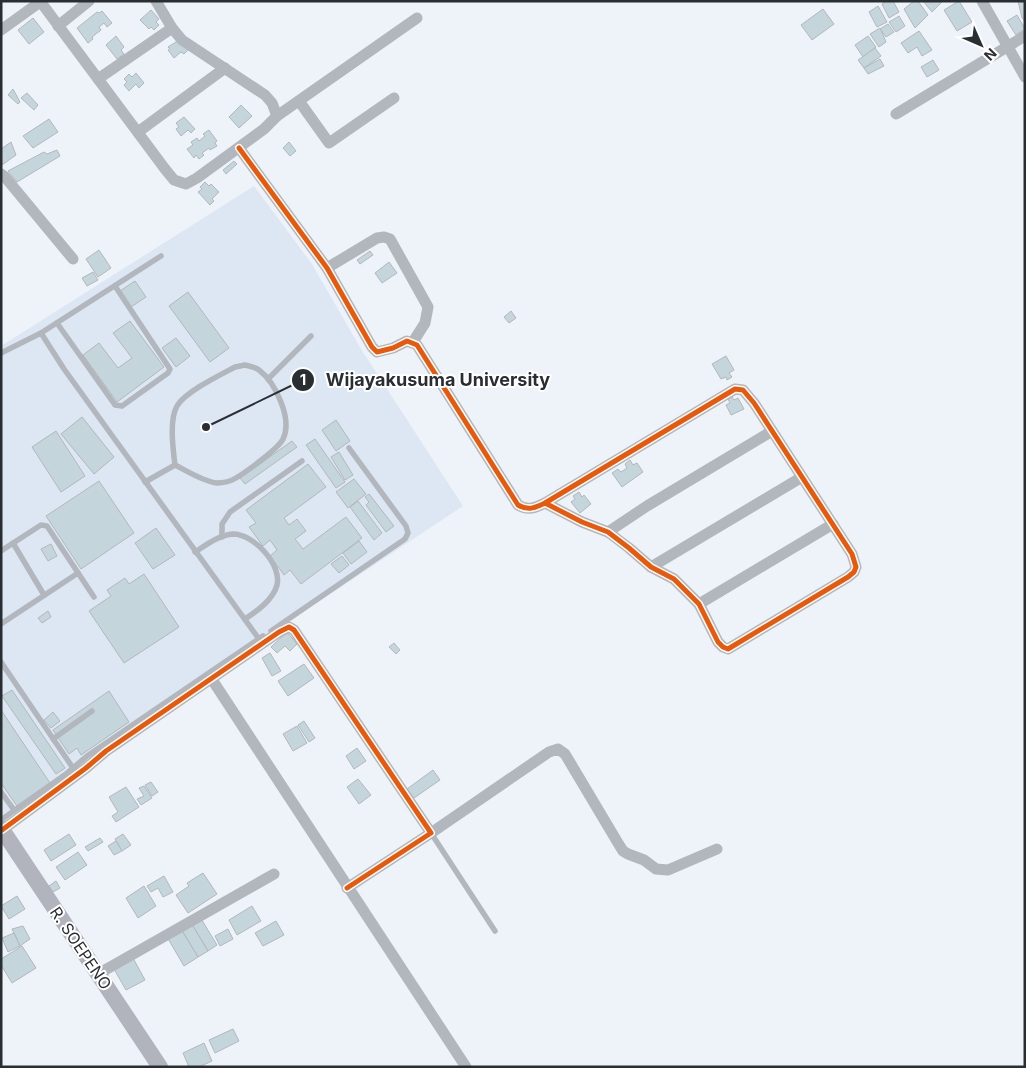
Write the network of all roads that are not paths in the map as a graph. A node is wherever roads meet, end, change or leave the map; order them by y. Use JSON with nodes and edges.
{"nodes":[{"id":1,"x":89,"y":1,"type":"edge"},
{"id":2,"x":156,"y":1,"type":"edge"},
{"id":3,"x":982,"y":1,"type":"edge"},
{"id":4,"x":40,"y":2,"type":"edge"},
{"id":5,"x":417,"y":18,"type":"dead end"},
{"id":6,"x":58,"y":26,"type":"junction"},
{"id":7,"x":172,"y":28,"type":"junction"},
{"id":8,"x":1,"y":30,"type":"edge"},
{"id":9,"x":1025,"y":36,"type":"edge"},
{"id":10,"x":1008,"y":46,"type":"junction"},
{"id":11,"x":225,"y":68,"type":"junction"},
{"id":12,"x":1025,"y":77,"type":"edge"},
{"id":13,"x":98,"y":80,"type":"junction"},
{"id":14,"x":394,"y":98,"type":"dead end"},
{"id":15,"x":299,"y":100,"type":"junction"},
{"id":16,"x":896,"y":114,"type":"dead end"},
{"id":17,"x":277,"y":116,"type":"junction"},
{"id":18,"x":138,"y":132,"type":"junction"},
{"id":19,"x":239,"y":148,"type":"junction"},
{"id":20,"x":1,"y":174,"type":"edge"},
{"id":21,"x":161,"y":256,"type":"dead end"},
{"id":22,"x":73,"y":259,"type":"dead end"},
{"id":23,"x":327,"y":268,"type":"junction"},
{"id":24,"x":115,"y":286,"type":"junction"},
{"id":25,"x":56,"y":323,"type":"junction"},
{"id":26,"x":41,"y":333,"type":"junction"},
{"id":27,"x":311,"y":336,"type":"dead end"},
{"id":28,"x":413,"y":342,"type":"junction"},
{"id":29,"x":1,"y":353,"type":"edge"},
{"id":30,"x":268,"y":379,"type":"junction"},
{"id":31,"x":772,"y":432,"type":"junction"},
{"id":32,"x":349,"y":448,"type":"dead end"},
{"id":33,"x":302,"y":460,"type":"dead end"},
{"id":34,"x":175,"y":465,"type":"junction"},
{"id":35,"x":802,"y":477,"type":"junction"},
{"id":36,"x":145,"y":482,"type":"junction"},
{"id":37,"x":545,"y":502,"type":"junction"},
{"id":38,"x":833,"y":524,"type":"junction"},
{"id":39,"x":608,"y":532,"type":"junction"},
{"id":40,"x":222,"y":537,"type":"junction"},
{"id":41,"x":13,"y":544,"type":"junction"},
{"id":42,"x":1,"y":551,"type":"edge"},
{"id":43,"x":195,"y":552,"type":"junction"},
{"id":44,"x":652,"y":567,"type":"junction"},
{"id":45,"x":78,"y":573,"type":"junction"},
{"id":46,"x":44,"y":595,"type":"junction"},
{"id":47,"x":94,"y":597,"type":"dead end"},
{"id":48,"x":699,"y":604,"type":"junction"},
{"id":49,"x":245,"y":619,"type":"junction"},
{"id":50,"x":1,"y":624,"type":"edge"},
{"id":51,"x":259,"y":639,"type":"junction"},
{"id":52,"x":1,"y":662,"type":"edge"},
{"id":53,"x":210,"y":678,"type":"junction"},
{"id":54,"x":92,"y":711,"type":"dead end"},
{"id":55,"x":53,"y":739,"type":"junction"},
{"id":56,"x":73,"y":768,"type":"junction"},
{"id":57,"x":1,"y":792,"type":"edge"},
{"id":58,"x":14,"y":810,"type":"junction"},
{"id":59,"x":2,"y":826,"type":"edge"},
{"id":60,"x":431,"y":833,"type":"junction"},
{"id":61,"x":718,"y":849,"type":"dead end"},
{"id":62,"x":274,"y":874,"type":"dead end"},
{"id":63,"x":347,"y":888,"type":"junction"},
{"id":64,"x":495,"y":931,"type":"dead end"},
{"id":65,"x":98,"y":974,"type":"junction"},
{"id":66,"x":160,"y":1067,"type":"edge"},
{"id":67,"x":466,"y":1067,"type":"edge"}],
"edges":[{"from":1,"to":6,"type":"street"},
{"from":2,"to":7,"type":"street"},
{"from":3,"to":10,"type":"street"},
{"from":4,"to":6,"type":"street"},
{"from":4,"to":8,"type":"street"},
{"from":5,"to":15,"type":"street"},
{"from":6,"to":13,"type":"street"},
{"from":7,"to":11,"type":"street"},
{"from":7,"to":13,"type":"street"},
{"from":9,"to":10,"type":"street"},
{"from":10,"to":12,"type":"street"},
{"from":10,"to":16,"type":"street"},
{"from":11,"to":17,"type":"street"},
{"from":11,"to":18,"type":"street"},
{"from":13,"to":18,"type":"street"},
{"from":14,"to":15,"type":"street"},
{"from":15,"to":17,"type":"street"},
{"from":17,"to":19,"type":"street"},
{"from":18,"to":19,"type":"street"},
{"from":19,"to":23,"type":"street"},
{"from":20,"to":22,"type":"street"},
{"from":21,"to":24,"type":"lane"},
{"from":23,"to":28,"type":"street"},
{"from":23,"to":28,"type":"street"},
{"from":24,"to":25,"type":"lane"},
{"from":24,"to":25,"type":"lane"},
{"from":25,"to":26,"type":"lane"},
{"from":26,"to":29,"type":"lane"},
{"from":26,"to":36,"type":"lane"},
{"from":27,"to":30,"type":"lane"},
{"from":28,"to":37,"type":"street"},
{"from":30,"to":34,"type":"lane"},
{"from":30,"to":34,"type":"lane"},
{"from":31,"to":35,"type":"street"},
{"from":31,"to":37,"type":"street"},
{"from":31,"to":39,"type":"street"},
{"from":32,"to":51,"type":"lane"},
{"from":33,"to":40,"type":"lane"},
{"from":34,"to":36,"type":"lane"},
{"from":35,"to":38,"type":"street"},
{"from":35,"to":44,"type":"street"},
{"from":36,"to":43,"type":"lane"},
{"from":37,"to":39,"type":"street"},
{"from":38,"to":48,"type":"street"},
{"from":38,"to":48,"type":"street"},
{"from":39,"to":44,"type":"street"},
{"from":40,"to":43,"type":"lane"},
{"from":40,"to":49,"type":"lane"},
{"from":41,"to":42,"type":"lane"},
{"from":41,"to":45,"type":"lane"},
{"from":41,"to":46,"type":"lane"},
{"from":43,"to":49,"type":"lane"},
{"from":44,"to":48,"type":"street"},
{"from":45,"to":46,"type":"lane"},
{"from":45,"to":47,"type":"lane"},
{"from":46,"to":50,"type":"lane"},
{"from":49,"to":51,"type":"lane"},
{"from":51,"to":56,"type":"lane"},
{"from":52,"to":55,"type":"lane"},
{"from":53,"to":59,"type":"street"},
{"from":53,"to":60,"type":"street"},
{"from":53,"to":63,"type":"street"},
{"from":54,"to":55,"type":"lane"},
{"from":55,"to":56,"type":"lane"},
{"from":56,"to":58,"type":"lane"},
{"from":57,"to":58,"type":"lane"},
{"from":58,"to":59,"type":"lane"},
{"from":59,"to":65,"type":"street","name":"R. SOEPENO"},
{"from":60,"to":61,"type":"street"},
{"from":60,"to":63,"type":"street"},
{"from":60,"to":64,"type":"lane"},
{"from":62,"to":65,"type":"street"},
{"from":63,"to":67,"type":"street"},
{"from":65,"to":66,"type":"street","name":"R. SOEPENO"}]}
